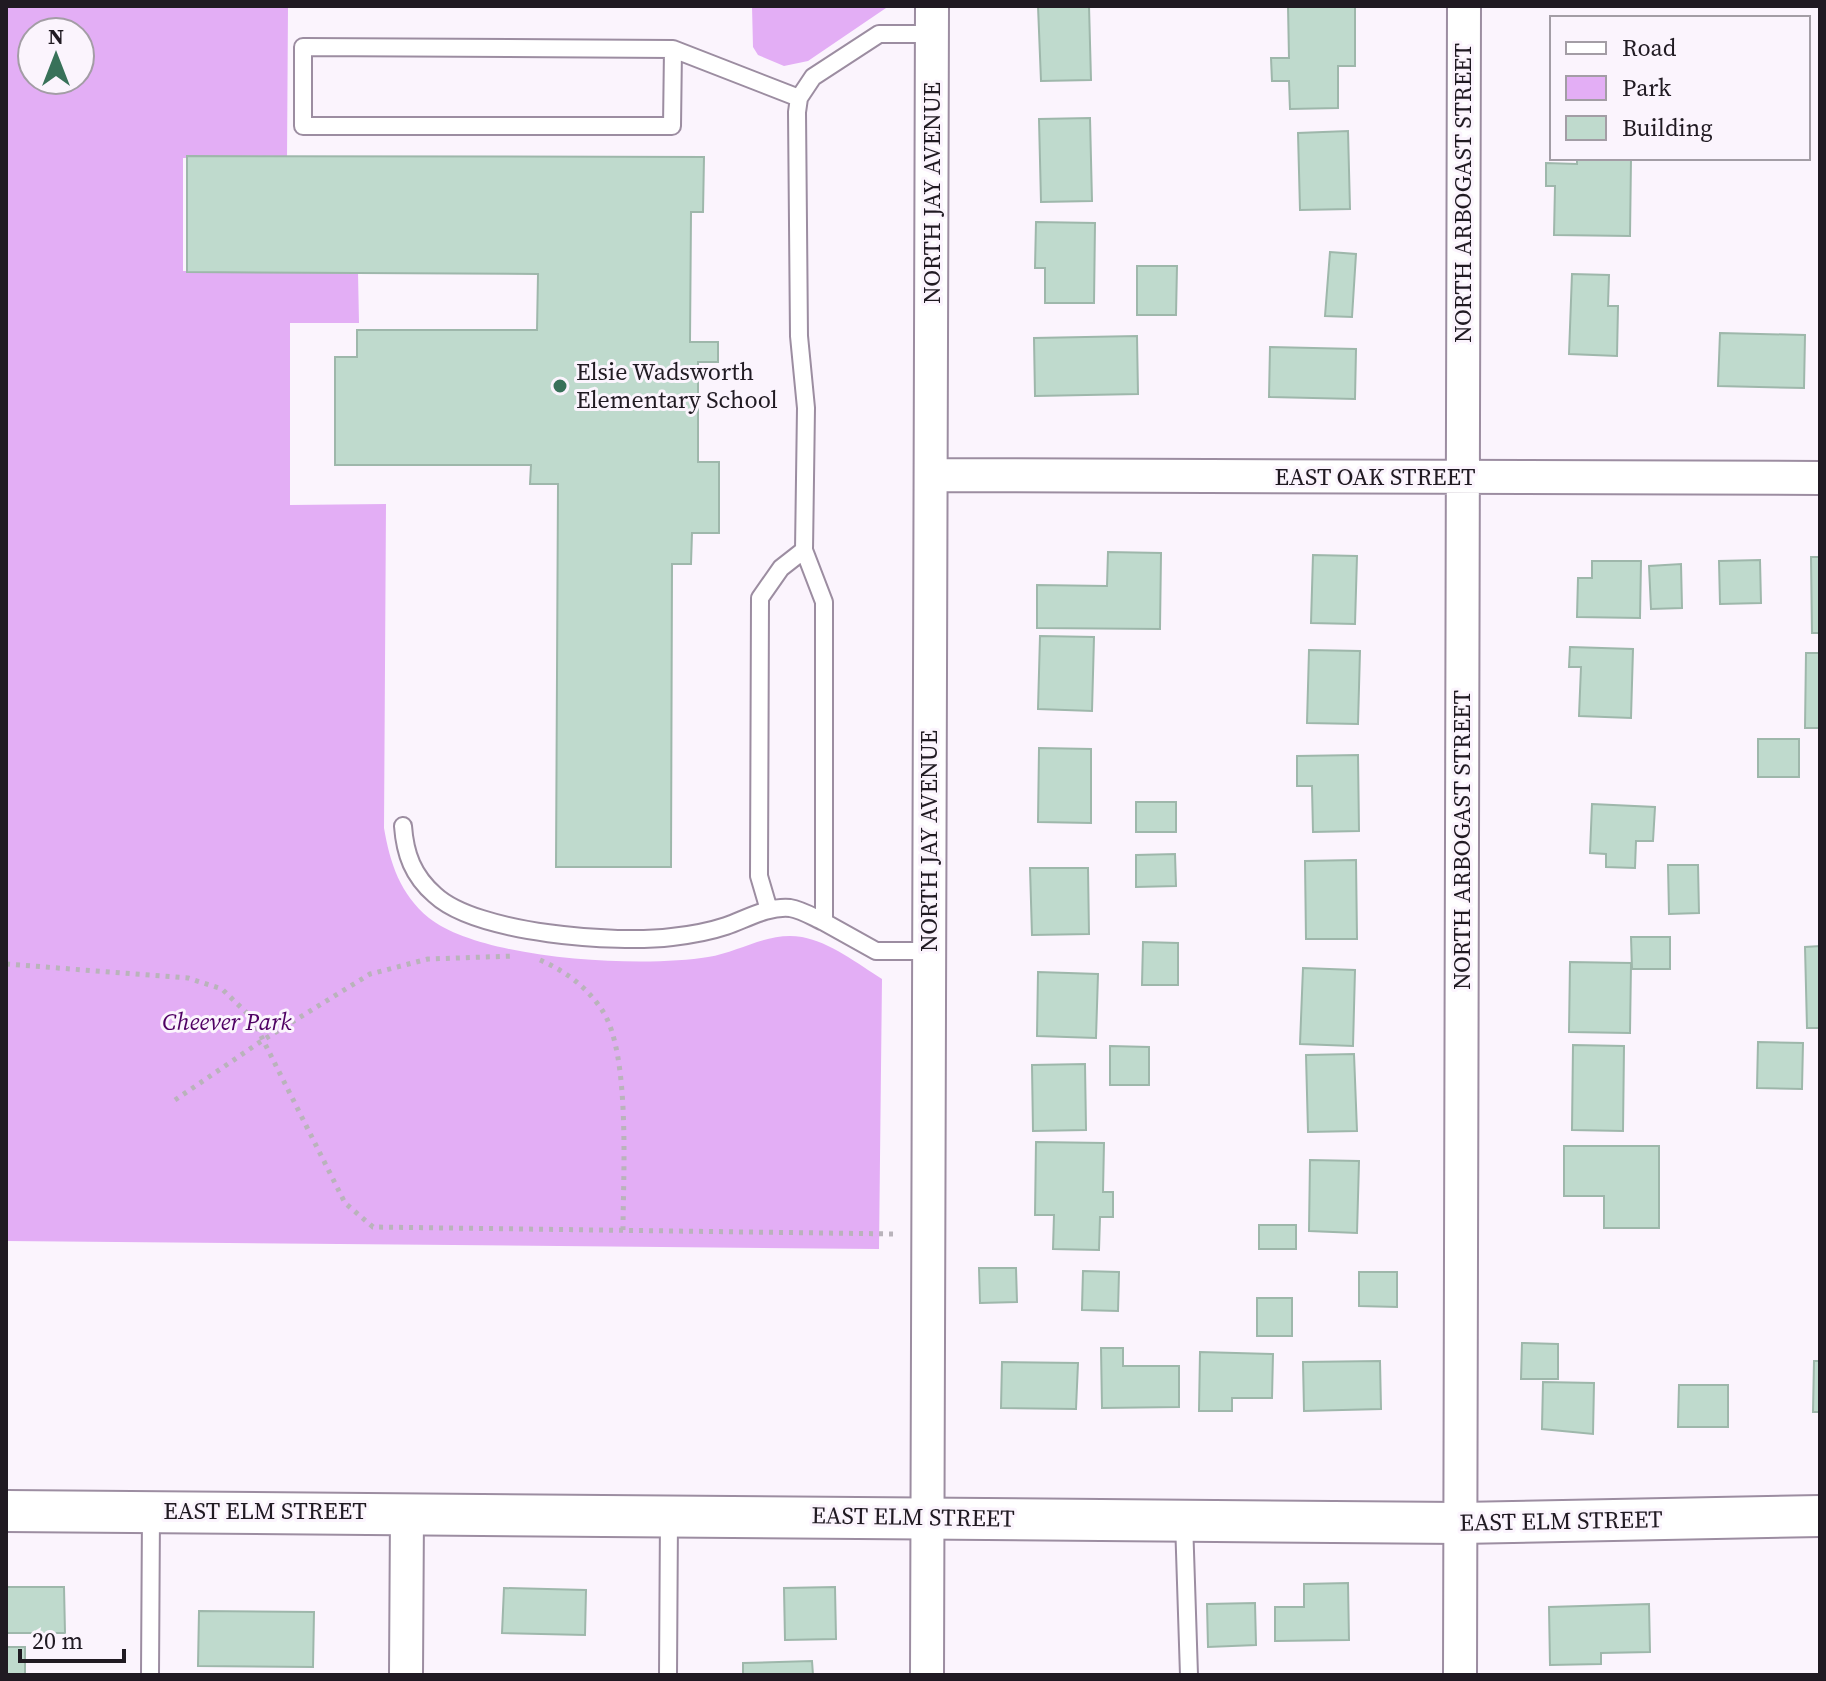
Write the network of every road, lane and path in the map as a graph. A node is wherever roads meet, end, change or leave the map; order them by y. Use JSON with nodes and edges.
{"nodes":[{"id":1,"x":1464,"y":6,"type":"edge"},
{"id":2,"x":932,"y":20,"type":"edge"},
{"id":3,"x":673,"y":49,"type":"junction"},
{"id":4,"x":799,"y":98,"type":"junction"},
{"id":5,"x":931,"y":475,"type":"junction"},
{"id":6,"x":1463,"y":478,"type":"junction"},
{"id":7,"x":1820,"y":478,"type":"edge"},
{"id":8,"x":804,"y":550,"type":"junction"},
{"id":9,"x":403,"y":826,"type":"dead end"},
{"id":10,"x":769,"y":910,"type":"junction"},
{"id":11,"x":824,"y":922,"type":"junction"},
{"id":12,"x":929,"y":951,"type":"junction"},
{"id":13,"x":6,"y":964,"type":"edge"},
{"id":14,"x":263,"y":1040,"type":"junction"},
{"id":15,"x":175,"y":1100,"type":"dead end"},
{"id":16,"x":623,"y":1231,"type":"junction"},
{"id":17,"x":927,"y":1234,"type":"junction"},
{"id":18,"x":6,"y":1511,"type":"edge"},
{"id":19,"x":151,"y":1511,"type":"junction"},
{"id":20,"x":407,"y":1512,"type":"junction"},
{"id":21,"x":669,"y":1515,"type":"junction"},
{"id":22,"x":1820,"y":1516,"type":"edge"},
{"id":23,"x":927,"y":1517,"type":"junction"},
{"id":24,"x":1184,"y":1519,"type":"junction"},
{"id":25,"x":1460,"y":1523,"type":"junction"},
{"id":26,"x":150,"y":1675,"type":"edge"},
{"id":27,"x":406,"y":1675,"type":"edge"},
{"id":28,"x":668,"y":1675,"type":"edge"},
{"id":29,"x":927,"y":1675,"type":"edge"},
{"id":30,"x":1189,"y":1675,"type":"edge"},
{"id":31,"x":1460,"y":1675,"type":"edge"}],
"edges":[{"from":1,"to":6,"type":"street","name":"NORTH ARBOGAST STREET"},
{"from":2,"to":4,"type":"lane"},
{"from":2,"to":5,"type":"street","name":"NORTH JAY AVENUE"},
{"from":3,"to":3,"type":"lane"},
{"from":3,"to":4,"type":"lane"},
{"from":4,"to":8,"type":"lane"},
{"from":5,"to":6,"type":"street","name":"EAST OAK STREET"},
{"from":5,"to":12,"type":"street","name":"NORTH JAY AVENUE"},
{"from":6,"to":7,"type":"street","name":"EAST OAK STREET"},
{"from":6,"to":25,"type":"street","name":"NORTH ARBOGAST STREET"},
{"from":8,"to":10,"type":"lane"},
{"from":8,"to":11,"type":"lane"},
{"from":9,"to":10,"type":"lane"},
{"from":10,"to":11,"type":"lane"},
{"from":11,"to":12,"type":"lane"},
{"from":12,"to":17,"type":"street","name":"NORTH JAY AVENUE"},
{"from":13,"to":14,"type":"path"},
{"from":14,"to":15,"type":"path"},
{"from":14,"to":16,"type":"path"},
{"from":14,"to":16,"type":"path"},
{"from":16,"to":17,"type":"path"},
{"from":17,"to":23,"type":"street","name":"NORTH JAY AVENUE"},
{"from":18,"to":19,"type":"street","name":"EAST ELM STREET"},
{"from":19,"to":20,"type":"street","name":"EAST ELM STREET"},
{"from":19,"to":26,"type":"lane"},
{"from":20,"to":21,"type":"street","name":"EAST ELM STREET"},
{"from":20,"to":27,"type":"street"},
{"from":21,"to":23,"type":"street","name":"EAST ELM STREET"},
{"from":21,"to":28,"type":"lane"},
{"from":22,"to":25,"type":"street","name":"EAST ELM STREET"},
{"from":23,"to":24,"type":"street","name":"EAST ELM STREET"},
{"from":23,"to":29,"type":"street","name":"NORTH JAY AVENUE"},
{"from":24,"to":25,"type":"street","name":"EAST ELM STREET"},
{"from":24,"to":30,"type":"lane"},
{"from":25,"to":31,"type":"street","name":"NORTH ARBOGAST STREET"}]}
